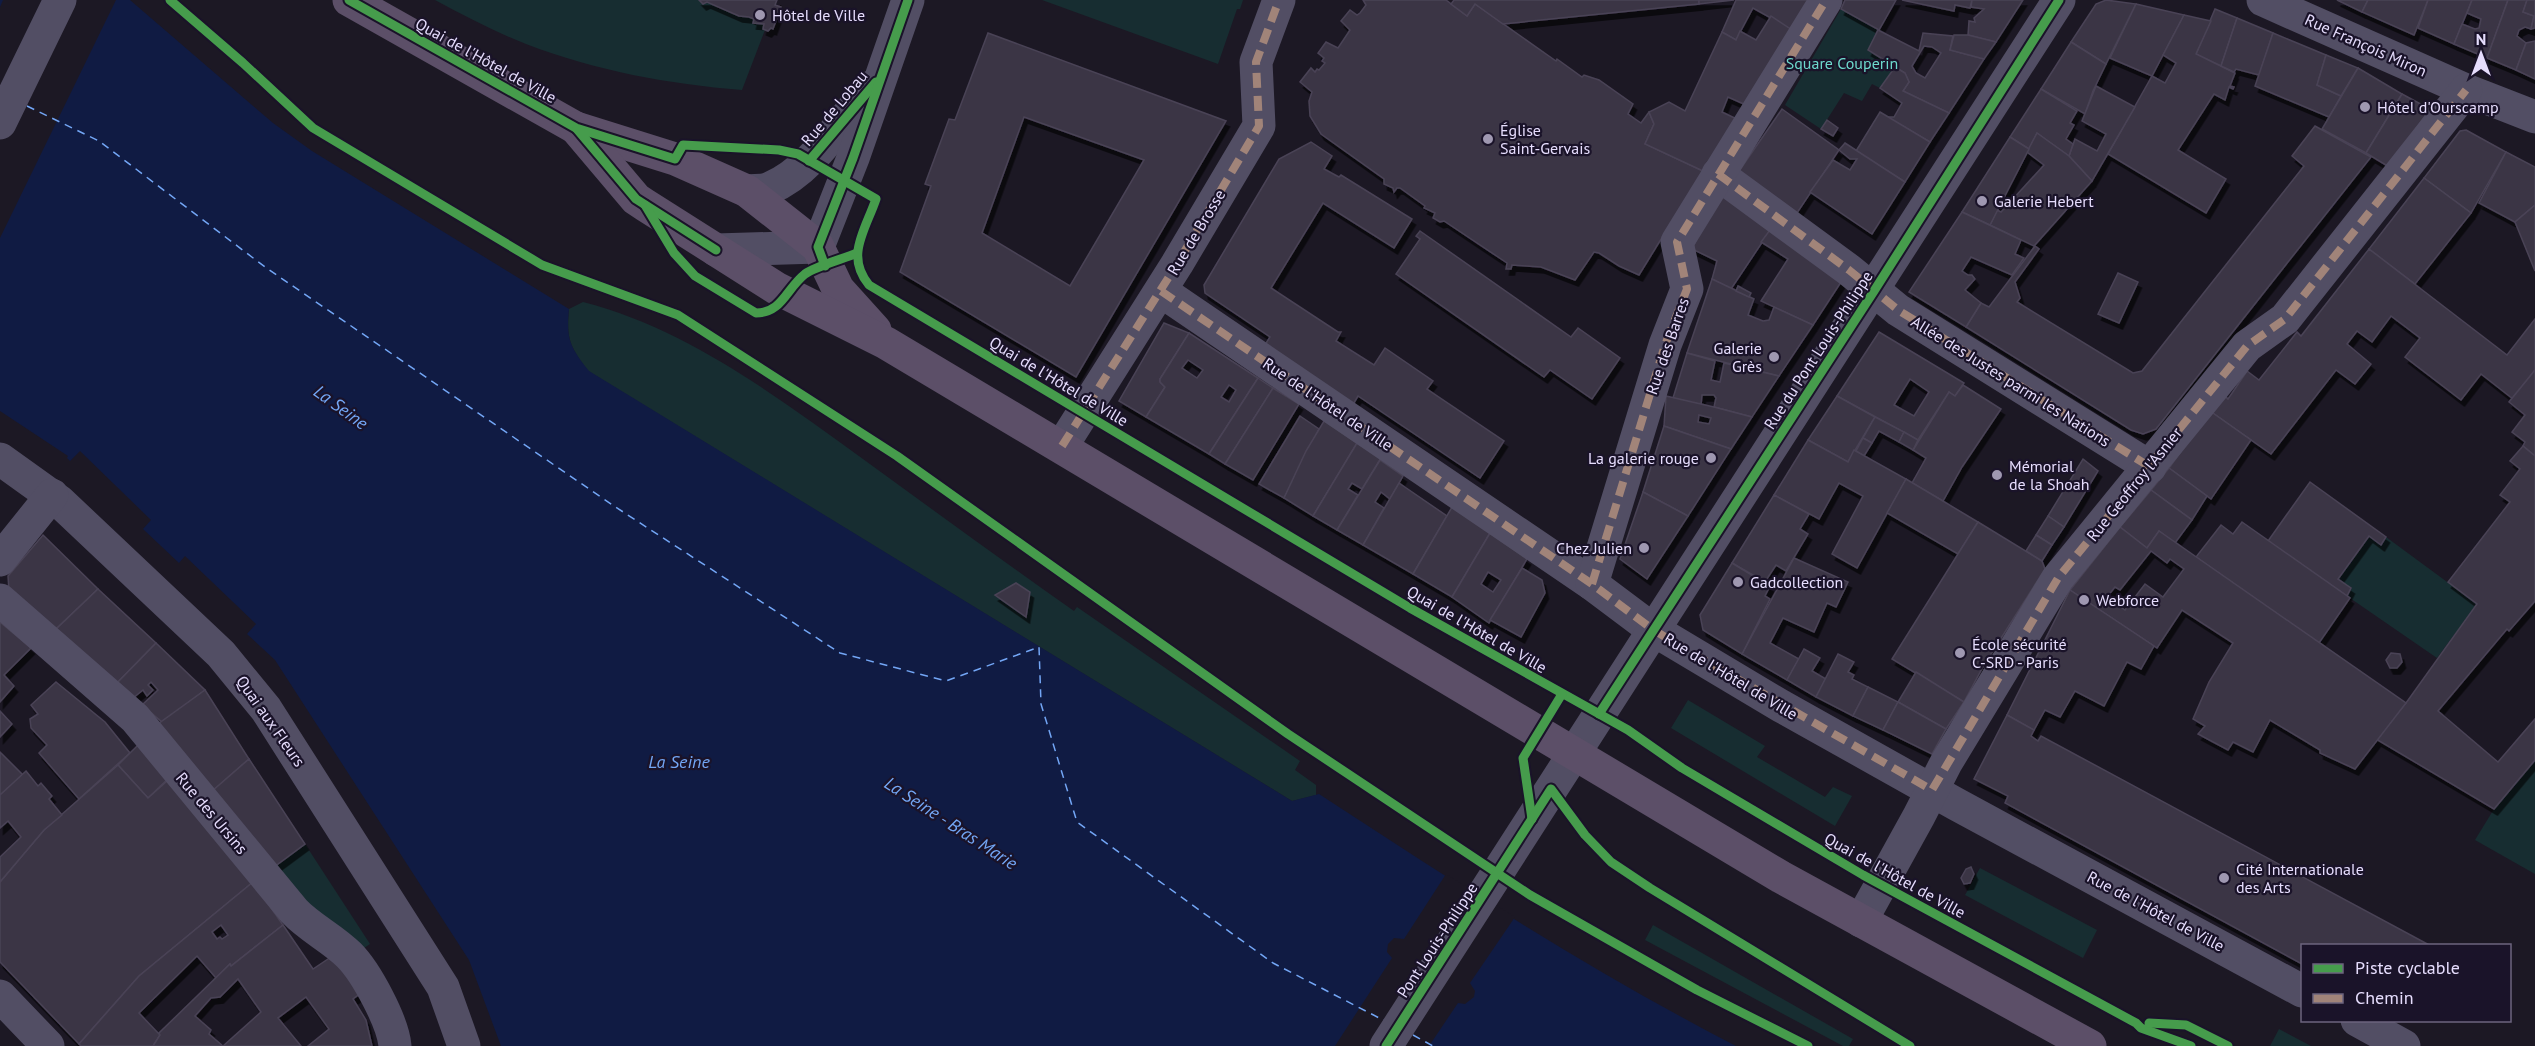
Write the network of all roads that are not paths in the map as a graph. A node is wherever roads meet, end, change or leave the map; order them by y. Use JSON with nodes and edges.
{"nodes":[{"id":1,"x":60,"y":0,"type":"edge"},
{"id":2,"x":349,"y":0,"type":"edge"},
{"id":3,"x":908,"y":0,"type":"edge"},
{"id":4,"x":1279,"y":0,"type":"edge"},
{"id":5,"x":1826,"y":0,"type":"edge"},
{"id":6,"x":2059,"y":0,"type":"edge"},
{"id":7,"x":2263,"y":0,"type":"edge"},
{"id":8,"x":882,"y":75,"type":"junction"},
{"id":9,"x":2466,"y":90,"type":"junction"},
{"id":10,"x":2535,"y":117,"type":"edge"},
{"id":11,"x":0,"y":123,"type":"edge"},
{"id":12,"x":576,"y":128,"type":"junction"},
{"id":13,"x":1718,"y":174,"type":"junction"},
{"id":14,"x":747,"y":191,"type":"junction"},
{"id":15,"x":818,"y":247,"type":"junction"},
{"id":16,"x":716,"y":250,"type":"junction"},
{"id":17,"x":1161,"y":291,"type":"junction"},
{"id":18,"x":1874,"y":291,"type":"junction"},
{"id":19,"x":886,"y":343,"type":"junction"},
{"id":20,"x":1062,"y":446,"type":"junction"},
{"id":21,"x":0,"y":459,"type":"edge"},
{"id":22,"x":2150,"y":467,"type":"junction"},
{"id":23,"x":52,"y":495,"type":"junction"},
{"id":24,"x":0,"y":560,"type":"edge"},
{"id":25,"x":1592,"y":584,"type":"junction"},
{"id":26,"x":0,"y":600,"type":"edge"},
{"id":27,"x":1652,"y":629,"type":"junction"},
{"id":28,"x":1574,"y":753,"type":"junction"},
{"id":29,"x":1932,"y":790,"type":"junction"},
{"id":30,"x":1861,"y":921,"type":"junction"},
{"id":31,"x":2301,"y":990,"type":"edge"},
{"id":32,"x":0,"y":996,"type":"edge"},
{"id":33,"x":2361,"y":1022,"type":"edge"},
{"id":34,"x":48,"y":1046,"type":"edge"},
{"id":35,"x":395,"y":1046,"type":"edge"},
{"id":36,"x":464,"y":1046,"type":"edge"},
{"id":37,"x":1386,"y":1046,"type":"edge"},
{"id":38,"x":2090,"y":1046,"type":"edge"},
{"id":39,"x":2404,"y":1046,"type":"edge"}],
"edges":[{"from":1,"to":11,"type":"street"},
{"from":2,"to":12,"type":"main road","name":"Quai de l'Hôtel de Ville"},
{"from":3,"to":8,"type":"street","name":"Rue de Lobau"},
{"from":4,"to":17,"type":"street","name":"Rue de Brosse"},
{"from":5,"to":13,"type":"street","name":"Rue des Barres"},
{"from":6,"to":18,"type":"street","name":"Rue du Pont Louis-Philippe"},
{"from":7,"to":9,"type":"street","name":"Rue François Miron"},
{"from":8,"to":14,"type":"street","name":"Rue de Lobau"},
{"from":8,"to":15,"type":"street","name":"Rue de Lobau"},
{"from":9,"to":10,"type":"street","name":"Rue François Miron"},
{"from":9,"to":22,"type":"street","name":"Rue Geoffroy l'Asnier"},
{"from":12,"to":14,"type":"main road","name":"Quai de l'Hôtel de Ville"},
{"from":12,"to":16,"type":"main road","name":"Quai de l'Hôtel de Ville"},
{"from":13,"to":18,"type":"street","name":"Allée des Justes parmi les Nations"},
{"from":13,"to":25,"type":"street","name":"Rue des Barres"},
{"from":14,"to":15,"type":"main road","name":"Quai de l'Hôtel de Ville"},
{"from":15,"to":16,"type":"street"},
{"from":15,"to":19,"type":"main road","name":"Quai de l'Hôtel de Ville"},
{"from":16,"to":19,"type":"main road","name":"Quai de l'Hôtel de Ville"},
{"from":17,"to":20,"type":"street","name":"Rue de Brosse"},
{"from":17,"to":25,"type":"street","name":"Rue de l'Hôtel de Ville"},
{"from":18,"to":22,"type":"street","name":"Allée des Justes parmi les Nations"},
{"from":18,"to":27,"type":"street","name":"Rue du Pont Louis-Philippe"},
{"from":19,"to":20,"type":"main road","name":"Quai de l'Hôtel de Ville"},
{"from":20,"to":28,"type":"main road","name":"Quai de l'Hôtel de Ville"},
{"from":21,"to":23,"type":"street","name":"Quai aux Fleurs"},
{"from":22,"to":29,"type":"street","name":"Rue Geoffroy l'Asnier"},
{"from":23,"to":24,"type":"street"},
{"from":23,"to":36,"type":"street","name":"Quai aux Fleurs"},
{"from":25,"to":27,"type":"street","name":"Rue de l'Hôtel de Ville"},
{"from":26,"to":35,"type":"street","name":"Rue des Ursins"},
{"from":27,"to":28,"type":"street","name":"Rue du Pont Louis-Philippe"},
{"from":27,"to":29,"type":"street","name":"Rue de l'Hôtel de Ville"},
{"from":28,"to":30,"type":"main road","name":"Quai de l'Hôtel de Ville"},
{"from":28,"to":37,"type":"street","name":"Pont Louis-Philippe"},
{"from":29,"to":30,"type":"street","name":"Rue Geoffroy l'Asnier"},
{"from":29,"to":31,"type":"street","name":"Rue de l'Hôtel de Ville"},
{"from":30,"to":38,"type":"main road","name":"Quai de l'Hôtel de Ville"},
{"from":32,"to":34,"type":"street"},
{"from":33,"to":39,"type":"street"}]}
